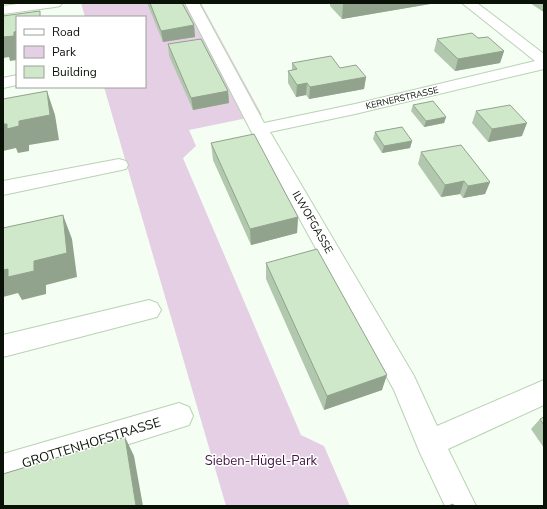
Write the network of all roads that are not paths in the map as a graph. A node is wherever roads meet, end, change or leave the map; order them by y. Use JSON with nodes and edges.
{"nodes":[{"id":1,"x":55,"y":3,"type":"edge"},
{"id":2,"x":192,"y":3,"type":"edge"},
{"id":3,"x":469,"y":3,"type":"edge"},
{"id":4,"x":3,"y":10,"type":"edge"},
{"id":5,"x":544,"y":63,"type":"edge"},
{"id":6,"x":16,"y":80,"type":"edge"},
{"id":7,"x":3,"y":82,"type":"edge"},
{"id":8,"x":259,"y":128,"type":"junction"},
{"id":9,"x":119,"y":165,"type":"dead end"},
{"id":10,"x":3,"y":188,"type":"edge"},
{"id":11,"x":149,"y":310,"type":"dead end"},
{"id":12,"x":3,"y":346,"type":"edge"},
{"id":13,"x":544,"y":392,"type":"edge"},
{"id":14,"x":178,"y":416,"type":"dead end"},
{"id":15,"x":430,"y":443,"type":"junction"},
{"id":16,"x":3,"y":469,"type":"edge"},
{"id":17,"x":461,"y":506,"type":"edge"}],
"edges":[{"from":1,"to":4,"type":"street"},
{"from":2,"to":8,"type":"street","name":"ILWOFGASSE"},
{"from":3,"to":5,"type":"street"},
{"from":5,"to":8,"type":"street","name":"KERNERSTRASSE"},
{"from":6,"to":7,"type":"street"},
{"from":8,"to":15,"type":"street","name":"ILWOFGASSE"},
{"from":9,"to":10,"type":"street"},
{"from":11,"to":12,"type":"street"},
{"from":13,"to":15,"type":"street"},
{"from":14,"to":16,"type":"street","name":"GROTTENHOFSTRASSE"},
{"from":15,"to":17,"type":"street","name":"ILWOFGASSE"}]}
